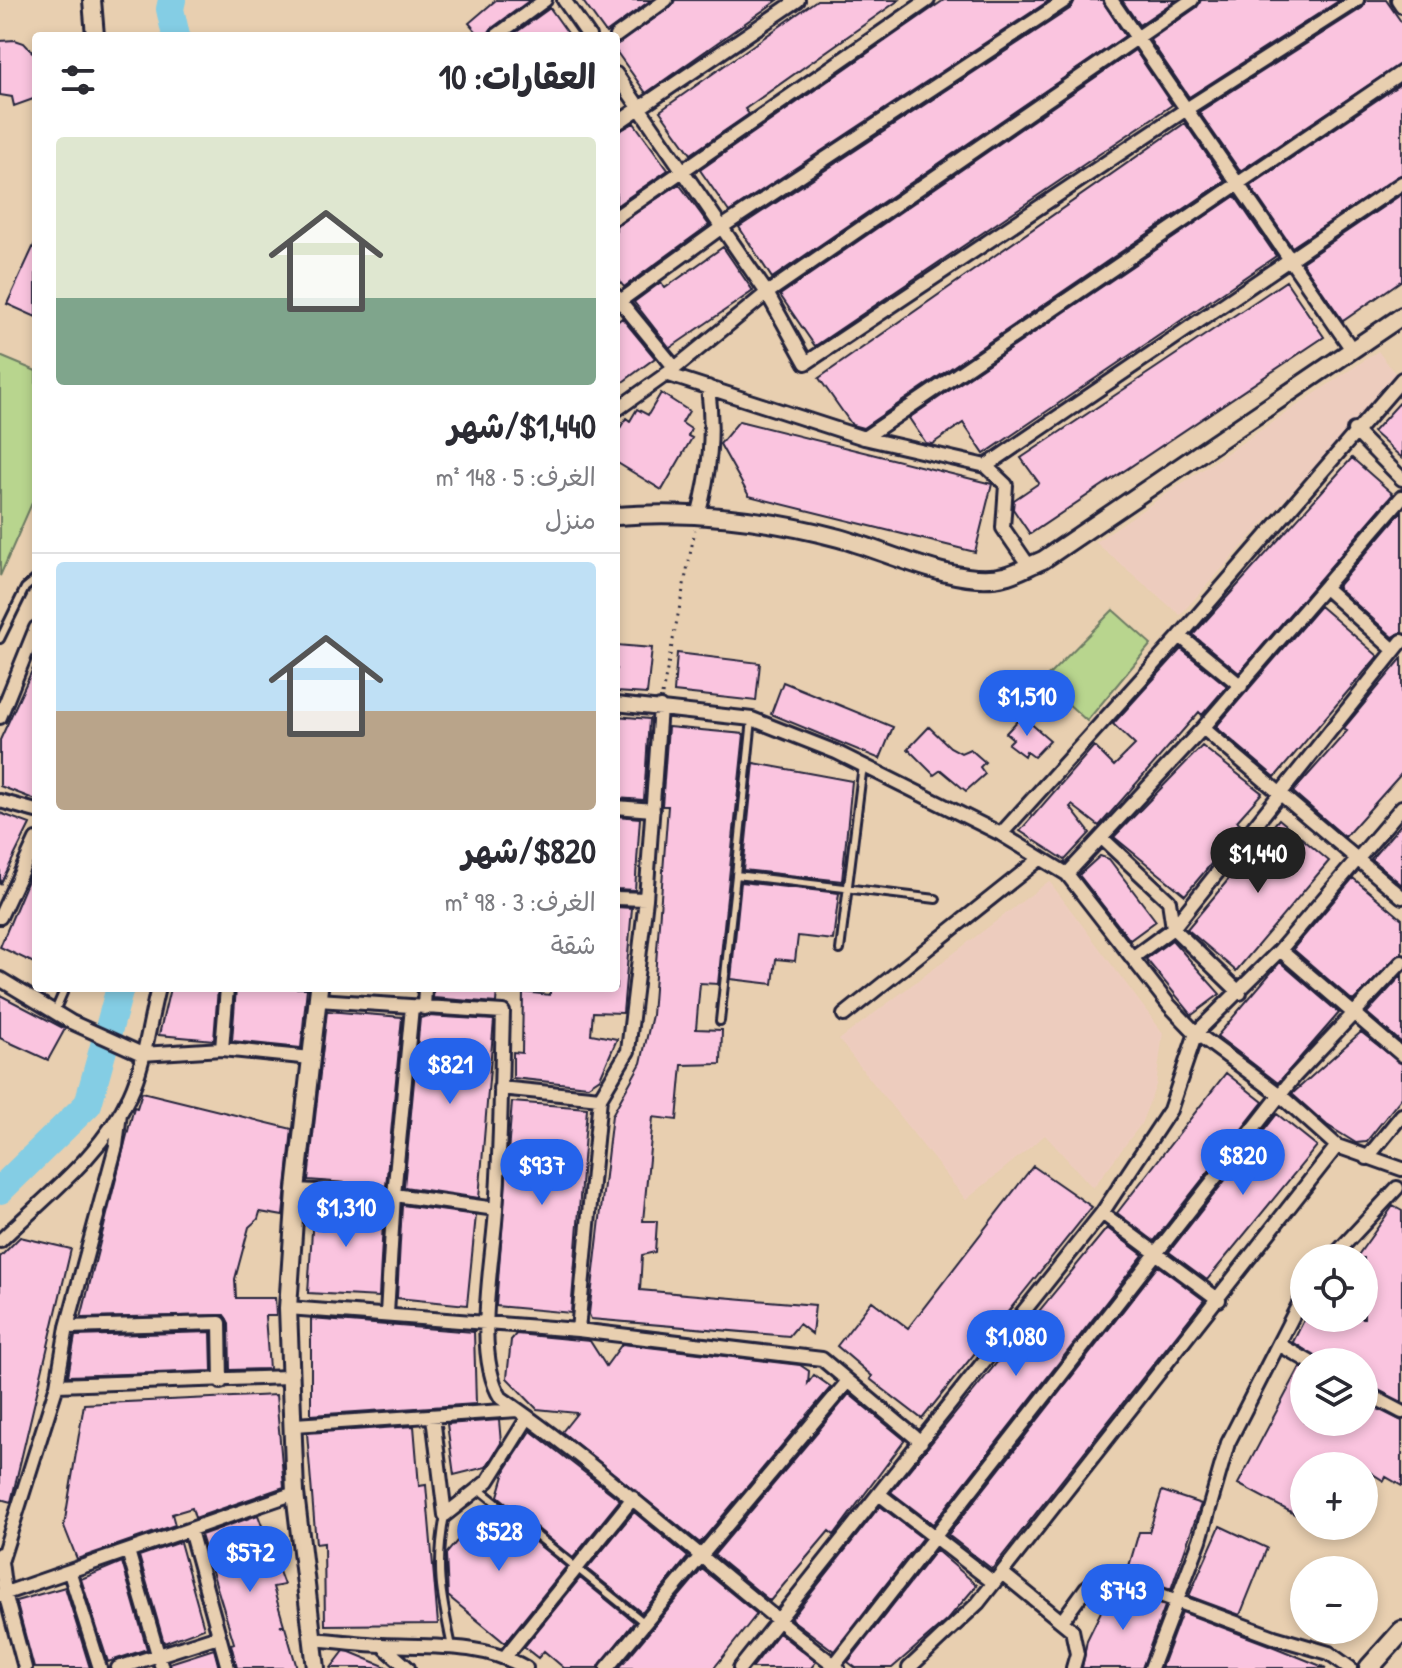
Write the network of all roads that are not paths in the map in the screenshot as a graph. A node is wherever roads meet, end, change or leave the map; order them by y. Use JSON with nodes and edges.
{"nodes":[{"id":1,"x":92,"y":0,"type":"edge"},
{"id":2,"x":545,"y":0,"type":"edge"},
{"id":3,"x":564,"y":0,"type":"edge"},
{"id":4,"x":666,"y":0,"type":"edge"},
{"id":5,"x":798,"y":0,"type":"edge"},
{"id":6,"x":928,"y":0,"type":"edge"},
{"id":7,"x":1066,"y":0,"type":"edge"},
{"id":8,"x":1111,"y":0,"type":"edge"},
{"id":9,"x":1192,"y":0,"type":"edge"},
{"id":10,"x":1357,"y":0,"type":"edge"},
{"id":11,"x":1398,"y":0,"type":"edge"},
{"id":12,"x":1402,"y":6,"type":"edge"},
{"id":13,"x":95,"y":32,"type":"edge"},
{"id":14,"x":501,"y":32,"type":"edge"},
{"id":15,"x":586,"y":32,"type":"edge"},
{"id":16,"x":620,"y":33,"type":"edge"},
{"id":17,"x":1137,"y":37,"type":"junction"},
{"id":18,"x":1402,"y":72,"type":"edge"},
{"id":19,"x":620,"y":80,"type":"edge"},
{"id":20,"x":640,"y":108,"type":"junction"},
{"id":21,"x":1188,"y":108,"type":"junction"},
{"id":22,"x":620,"y":121,"type":"edge"},
{"id":23,"x":683,"y":170,"type":"junction"},
{"id":24,"x":1239,"y":183,"type":"junction"},
{"id":25,"x":1402,"y":183,"type":"edge"},
{"id":26,"x":620,"y":214,"type":"edge"},
{"id":27,"x":722,"y":227,"type":"junction"},
{"id":28,"x":1288,"y":258,"type":"junction"},
{"id":29,"x":767,"y":293,"type":"junction"},
{"id":30,"x":620,"y":298,"type":"edge"},
{"id":31,"x":620,"y":304,"type":"edge"},
{"id":32,"x":1402,"y":316,"type":"edge"},
{"id":33,"x":1351,"y":348,"type":"junction"},
{"id":34,"x":671,"y":371,"type":"junction"},
{"id":35,"x":1402,"y":379,"type":"edge"},
{"id":36,"x":708,"y":387,"type":"junction"},
{"id":37,"x":620,"y":407,"type":"edge"},
{"id":38,"x":1354,"y":430,"type":"junction"},
{"id":39,"x":864,"y":438,"type":"junction"},
{"id":40,"x":986,"y":466,"type":"junction"},
{"id":41,"x":1402,"y":479,"type":"edge"},
{"id":42,"x":1402,"y":497,"type":"edge"},
{"id":43,"x":620,"y":516,"type":"edge"},
{"id":44,"x":698,"y":516,"type":"junction"},
{"id":45,"x":1029,"y":566,"type":"junction"},
{"id":46,"x":32,"y":582,"type":"edge"},
{"id":47,"x":1326,"y":589,"type":"junction"},
{"id":48,"x":1180,"y":636,"type":"junction"},
{"id":49,"x":32,"y":638,"type":"edge"},
{"id":50,"x":0,"y":639,"type":"edge"},
{"id":51,"x":1398,"y":645,"type":"edge"},
{"id":52,"x":1241,"y":686,"type":"junction"},
{"id":53,"x":620,"y":704,"type":"edge"},
{"id":54,"x":660,"y":707,"type":"junction"},
{"id":55,"x":0,"y":717,"type":"edge"},
{"id":56,"x":752,"y":719,"type":"junction"},
{"id":57,"x":1203,"y":728,"type":"junction"},
{"id":58,"x":863,"y":765,"type":"junction"},
{"id":59,"x":1282,"y":795,"type":"junction"},
{"id":60,"x":0,"y":801,"type":"edge"},
{"id":61,"x":620,"y":807,"type":"edge"},
{"id":62,"x":1402,"y":807,"type":"edge"},
{"id":63,"x":32,"y":810,"type":"edge"},
{"id":64,"x":653,"y":810,"type":"junction"},
{"id":65,"x":1001,"y":834,"type":"junction"},
{"id":66,"x":1103,"y":839,"type":"junction"},
{"id":67,"x":32,"y":849,"type":"edge"},
{"id":68,"x":1041,"y":858,"type":"junction"},
{"id":69,"x":1357,"y":859,"type":"junction"},
{"id":70,"x":1067,"y":874,"type":"junction"},
{"id":71,"x":736,"y":875,"type":"junction"},
{"id":72,"x":848,"y":889,"type":"junction"},
{"id":73,"x":1402,"y":897,"type":"edge"},
{"id":74,"x":620,"y":898,"type":"edge"},
{"id":75,"x":646,"y":899,"type":"junction"},
{"id":76,"x":936,"y":899,"type":"dead end"},
{"id":77,"x":0,"y":917,"type":"edge"},
{"id":78,"x":1173,"y":928,"type":"junction"},
{"id":79,"x":840,"y":950,"type":"dead end"},
{"id":80,"x":1280,"y":950,"type":"junction"},
{"id":81,"x":1132,"y":958,"type":"junction"},
{"id":82,"x":1402,"y":962,"type":"edge"},
{"id":83,"x":0,"y":979,"type":"edge"},
{"id":84,"x":63,"y":992,"type":"edge"},
{"id":85,"x":157,"y":992,"type":"edge"},
{"id":86,"x":227,"y":992,"type":"edge"},
{"id":87,"x":424,"y":992,"type":"edge"},
{"id":88,"x":1240,"y":993,"type":"junction"},
{"id":89,"x":318,"y":994,"type":"edge"},
{"id":90,"x":418,"y":1007,"type":"junction"},
{"id":91,"x":55,"y":1011,"type":"junction"},
{"id":92,"x":844,"y":1015,"type":"dead end"},
{"id":93,"x":1355,"y":1015,"type":"junction"},
{"id":94,"x":720,"y":1021,"type":"dead end"},
{"id":95,"x":1196,"y":1033,"type":"junction"},
{"id":96,"x":222,"y":1049,"type":"junction"},
{"id":97,"x":142,"y":1054,"type":"junction"},
{"id":98,"x":1402,"y":1055,"type":"edge"},
{"id":99,"x":311,"y":1058,"type":"junction"},
{"id":100,"x":500,"y":1088,"type":"junction"},
{"id":101,"x":1280,"y":1095,"type":"junction"},
{"id":102,"x":600,"y":1098,"type":"junction"},
{"id":103,"x":120,"y":1113,"type":"junction"},
{"id":104,"x":1402,"y":1115,"type":"edge"},
{"id":105,"x":1337,"y":1146,"type":"junction"},
{"id":106,"x":1367,"y":1158,"type":"junction"},
{"id":107,"x":1389,"y":1165,"type":"junction"},
{"id":108,"x":1402,"y":1169,"type":"edge"},
{"id":109,"x":296,"y":1190,"type":"junction"},
{"id":110,"x":1400,"y":1190,"type":"edge"},
{"id":111,"x":394,"y":1195,"type":"junction"},
{"id":112,"x":496,"y":1209,"type":"junction"},
{"id":113,"x":1102,"y":1213,"type":"junction"},
{"id":114,"x":0,"y":1241,"type":"edge"},
{"id":115,"x":1346,"y":1244,"type":"edge"},
{"id":116,"x":1156,"y":1251,"type":"junction"},
{"id":117,"x":1219,"y":1300,"type":"junction"},
{"id":118,"x":288,"y":1308,"type":"junction"},
{"id":119,"x":387,"y":1314,"type":"junction"},
{"id":120,"x":485,"y":1323,"type":"junction"},
{"id":121,"x":1290,"y":1324,"type":"edge"},
{"id":122,"x":67,"y":1327,"type":"junction"},
{"id":123,"x":578,"y":1330,"type":"junction"},
{"id":124,"x":1280,"y":1345,"type":"junction"},
{"id":125,"x":1290,"y":1351,"type":"edge"},
{"id":126,"x":289,"y":1377,"type":"junction"},
{"id":127,"x":848,"y":1381,"type":"junction"},
{"id":128,"x":221,"y":1382,"type":"junction"},
{"id":129,"x":57,"y":1385,"type":"junction"},
{"id":130,"x":1378,"y":1399,"type":"edge"},
{"id":131,"x":1402,"y":1412,"type":"edge"},
{"id":132,"x":523,"y":1413,"type":"junction"},
{"id":133,"x":433,"y":1417,"type":"junction"},
{"id":134,"x":295,"y":1425,"type":"junction"},
{"id":135,"x":921,"y":1442,"type":"junction"},
{"id":136,"x":479,"y":1489,"type":"junction"},
{"id":137,"x":295,"y":1493,"type":"junction"},
{"id":138,"x":879,"y":1494,"type":"junction"},
{"id":139,"x":633,"y":1498,"type":"junction"},
{"id":140,"x":445,"y":1515,"type":"junction"},
{"id":141,"x":190,"y":1530,"type":"junction"},
{"id":142,"x":935,"y":1536,"type":"junction"},
{"id":143,"x":128,"y":1551,"type":"junction"},
{"id":144,"x":703,"y":1555,"type":"junction"},
{"id":145,"x":1,"y":1557,"type":"edge"},
{"id":146,"x":577,"y":1568,"type":"junction"},
{"id":147,"x":70,"y":1573,"type":"junction"},
{"id":148,"x":998,"y":1578,"type":"junction"},
{"id":149,"x":2,"y":1594,"type":"edge"},
{"id":150,"x":1176,"y":1602,"type":"junction"},
{"id":151,"x":777,"y":1621,"type":"junction"},
{"id":152,"x":1062,"y":1621,"type":"junction"},
{"id":153,"x":646,"y":1624,"type":"junction"},
{"id":154,"x":1402,"y":1631,"type":"edge"},
{"id":155,"x":218,"y":1636,"type":"junction"},
{"id":156,"x":313,"y":1639,"type":"junction"},
{"id":157,"x":382,"y":1645,"type":"junction"},
{"id":158,"x":452,"y":1647,"type":"junction"},
{"id":159,"x":505,"y":1657,"type":"junction"},
{"id":160,"x":160,"y":1661,"type":"edge"},
{"id":161,"x":835,"y":1667,"type":"edge"},
{"id":162,"x":25,"y":1668,"type":"edge"},
{"id":163,"x":100,"y":1668,"type":"edge"},
{"id":164,"x":118,"y":1668,"type":"edge"},
{"id":165,"x":228,"y":1668,"type":"edge"},
{"id":166,"x":316,"y":1668,"type":"edge"},
{"id":167,"x":408,"y":1668,"type":"edge"},
{"id":168,"x":526,"y":1668,"type":"edge"},
{"id":169,"x":607,"y":1668,"type":"edge"},
{"id":170,"x":740,"y":1668,"type":"edge"},
{"id":171,"x":909,"y":1668,"type":"edge"},
{"id":172,"x":1073,"y":1668,"type":"edge"},
{"id":173,"x":1151,"y":1668,"type":"edge"},
{"id":174,"x":1350,"y":1668,"type":"edge"},
{"id":175,"x":1369,"y":1668,"type":"edge"}],
"edges":[{"from":1,"to":13,"type":"street"},
{"from":2,"to":14,"type":"street"},
{"from":3,"to":15,"type":"street"},
{"from":4,"to":16,"type":"street"},
{"from":5,"to":20,"type":"street"},
{"from":6,"to":23,"type":"street"},
{"from":7,"to":27,"type":"street"},
{"from":8,"to":17,"type":"street"},
{"from":9,"to":17,"type":"street"},
{"from":10,"to":21,"type":"street"},
{"from":11,"to":12,"type":"street"},
{"from":17,"to":21,"type":"street"},
{"from":17,"to":29,"type":"street"},
{"from":18,"to":24,"type":"street"},
{"from":19,"to":20,"type":"street"},
{"from":20,"to":22,"type":"street"},
{"from":20,"to":23,"type":"street"},
{"from":21,"to":24,"type":"street"},
{"from":21,"to":29,"type":"street"},
{"from":23,"to":26,"type":"street"},
{"from":23,"to":27,"type":"street"},
{"from":24,"to":28,"type":"street"},
{"from":24,"to":39,"type":"street"},
{"from":25,"to":28,"type":"street"},
{"from":27,"to":29,"type":"street"},
{"from":27,"to":30,"type":"street"},
{"from":28,"to":33,"type":"street"},
{"from":28,"to":40,"type":"street"},
{"from":29,"to":34,"type":"street"},
{"from":31,"to":34,"type":"street"},
{"from":32,"to":33,"type":"street"},
{"from":33,"to":45,"type":"street"},
{"from":34,"to":36,"type":"street"},
{"from":34,"to":37,"type":"street"},
{"from":35,"to":38,"type":"street"},
{"from":36,"to":39,"type":"street"},
{"from":36,"to":44,"type":"street"},
{"from":38,"to":41,"type":"street"},
{"from":38,"to":48,"type":"street"},
{"from":39,"to":40,"type":"street"},
{"from":40,"to":45,"type":"street"},
{"from":42,"to":47,"type":"street"},
{"from":43,"to":44,"type":"street"},
{"from":44,"to":45,"type":"street"},
{"from":46,"to":50,"type":"lane"},
{"from":47,"to":51,"type":"street"},
{"from":47,"to":52,"type":"street"},
{"from":48,"to":52,"type":"street"},
{"from":48,"to":65,"type":"street"},
{"from":49,"to":55,"type":"street"},
{"from":51,"to":59,"type":"street"},
{"from":52,"to":57,"type":"street"},
{"from":53,"to":54,"type":"street"},
{"from":54,"to":56,"type":"street"},
{"from":54,"to":64,"type":"street"},
{"from":56,"to":58,"type":"street"},
{"from":56,"to":71,"type":"lane"},
{"from":57,"to":59,"type":"street"},
{"from":57,"to":66,"type":"street"},
{"from":58,"to":65,"type":"street"},
{"from":58,"to":72,"type":"lane"},
{"from":59,"to":69,"type":"street"},
{"from":59,"to":78,"type":"street"},
{"from":60,"to":63,"type":"street"},
{"from":61,"to":64,"type":"street"},
{"from":62,"to":69,"type":"street"},
{"from":64,"to":75,"type":"street"},
{"from":65,"to":68,"type":"street"},
{"from":66,"to":70,"type":"street"},
{"from":66,"to":78,"type":"street"},
{"from":67,"to":77,"type":"street"},
{"from":68,"to":70,"type":"street"},
{"from":68,"to":92,"type":"street"},
{"from":69,"to":73,"type":"street"},
{"from":69,"to":80,"type":"street"},
{"from":70,"to":81,"type":"street"},
{"from":71,"to":72,"type":"lane"},
{"from":71,"to":94,"type":"lane"},
{"from":72,"to":76,"type":"lane"},
{"from":72,"to":79,"type":"lane"},
{"from":74,"to":75,"type":"street"},
{"from":75,"to":102,"type":"street"},
{"from":78,"to":81,"type":"street"},
{"from":78,"to":88,"type":"street"},
{"from":80,"to":88,"type":"street"},
{"from":80,"to":93,"type":"street"},
{"from":81,"to":95,"type":"street"},
{"from":82,"to":93,"type":"street"},
{"from":83,"to":91,"type":"street"},
{"from":84,"to":91,"type":"lane"},
{"from":85,"to":97,"type":"street"},
{"from":86,"to":96,"type":"street"},
{"from":87,"to":90,"type":"street"},
{"from":88,"to":95,"type":"street"},
{"from":89,"to":90,"type":"street"},
{"from":89,"to":99,"type":"street"},
{"from":90,"to":100,"type":"street"},
{"from":90,"to":111,"type":"street"},
{"from":91,"to":97,"type":"street"},
{"from":93,"to":98,"type":"street"},
{"from":93,"to":101,"type":"street"},
{"from":95,"to":101,"type":"street"},
{"from":95,"to":113,"type":"street"},
{"from":96,"to":97,"type":"street"},
{"from":96,"to":99,"type":"street"},
{"from":97,"to":103,"type":"street"},
{"from":99,"to":109,"type":"street"},
{"from":100,"to":102,"type":"street"},
{"from":100,"to":112,"type":"street"},
{"from":101,"to":105,"type":"street"},
{"from":101,"to":116,"type":"street"},
{"from":102,"to":123,"type":"street"},
{"from":103,"to":114,"type":"street"},
{"from":103,"to":122,"type":"street"},
{"from":104,"to":106,"type":"street"},
{"from":105,"to":106,"type":"street"},
{"from":105,"to":117,"type":"street"},
{"from":106,"to":107,"type":"street"},
{"from":107,"to":108,"type":"street"},
{"from":107,"to":110,"type":"street"},
{"from":109,"to":111,"type":"street"},
{"from":109,"to":118,"type":"street"},
{"from":110,"to":115,"type":"street"},
{"from":111,"to":112,"type":"street"},
{"from":111,"to":119,"type":"street"},
{"from":112,"to":120,"type":"street"},
{"from":113,"to":116,"type":"street"},
{"from":113,"to":135,"type":"street"},
{"from":116,"to":117,"type":"street"},
{"from":116,"to":142,"type":"street"},
{"from":117,"to":148,"type":"street"},
{"from":118,"to":119,"type":"street"},
{"from":118,"to":126,"type":"street"},
{"from":119,"to":120,"type":"street"},
{"from":120,"to":123,"type":"street"},
{"from":120,"to":132,"type":"street"},
{"from":121,"to":124,"type":"street"},
{"from":122,"to":128,"type":"street"},
{"from":122,"to":129,"type":"street"},
{"from":123,"to":127,"type":"street"},
{"from":124,"to":125,"type":"street"},
{"from":124,"to":150,"type":"street"},
{"from":126,"to":128,"type":"street"},
{"from":126,"to":134,"type":"street"},
{"from":127,"to":135,"type":"street"},
{"from":127,"to":144,"type":"street"},
{"from":128,"to":129,"type":"street"},
{"from":129,"to":145,"type":"street"},
{"from":130,"to":131,"type":"street"},
{"from":132,"to":133,"type":"street"},
{"from":132,"to":136,"type":"street"},
{"from":132,"to":139,"type":"street"},
{"from":133,"to":134,"type":"street"},
{"from":133,"to":140,"type":"street"},
{"from":134,"to":137,"type":"street"},
{"from":135,"to":138,"type":"street"},
{"from":136,"to":140,"type":"street"},
{"from":136,"to":146,"type":"lane"},
{"from":137,"to":141,"type":"street"},
{"from":137,"to":156,"type":"street"},
{"from":138,"to":142,"type":"street"},
{"from":138,"to":151,"type":"street"},
{"from":139,"to":144,"type":"street"},
{"from":139,"to":146,"type":"street"},
{"from":140,"to":158,"type":"lane"},
{"from":141,"to":143,"type":"street"},
{"from":141,"to":155,"type":"street"},
{"from":142,"to":148,"type":"street"},
{"from":142,"to":161,"type":"street"},
{"from":143,"to":147,"type":"street"},
{"from":143,"to":160,"type":"street"},
{"from":144,"to":151,"type":"street"},
{"from":144,"to":153,"type":"street"},
{"from":145,"to":149,"type":"street"},
{"from":146,"to":153,"type":"lane"},
{"from":146,"to":159,"type":"street"},
{"from":147,"to":149,"type":"street"},
{"from":147,"to":163,"type":"street"},
{"from":148,"to":152,"type":"street"},
{"from":148,"to":171,"type":"street"},
{"from":149,"to":162,"type":"street"},
{"from":150,"to":152,"type":"street"},
{"from":150,"to":173,"type":"street"},
{"from":150,"to":174,"type":"street"},
{"from":151,"to":161,"type":"street"},
{"from":151,"to":170,"type":"street"},
{"from":152,"to":172,"type":"street"},
{"from":153,"to":169,"type":"street"},
{"from":154,"to":175,"type":"main road"},
{"from":155,"to":160,"type":"street"},
{"from":155,"to":165,"type":"street"},
{"from":156,"to":157,"type":"street"},
{"from":156,"to":166,"type":"street"},
{"from":157,"to":158,"type":"street"},
{"from":157,"to":167,"type":"street"},
{"from":158,"to":159,"type":"street"},
{"from":159,"to":168,"type":"street"},
{"from":160,"to":164,"type":"street"}]}
